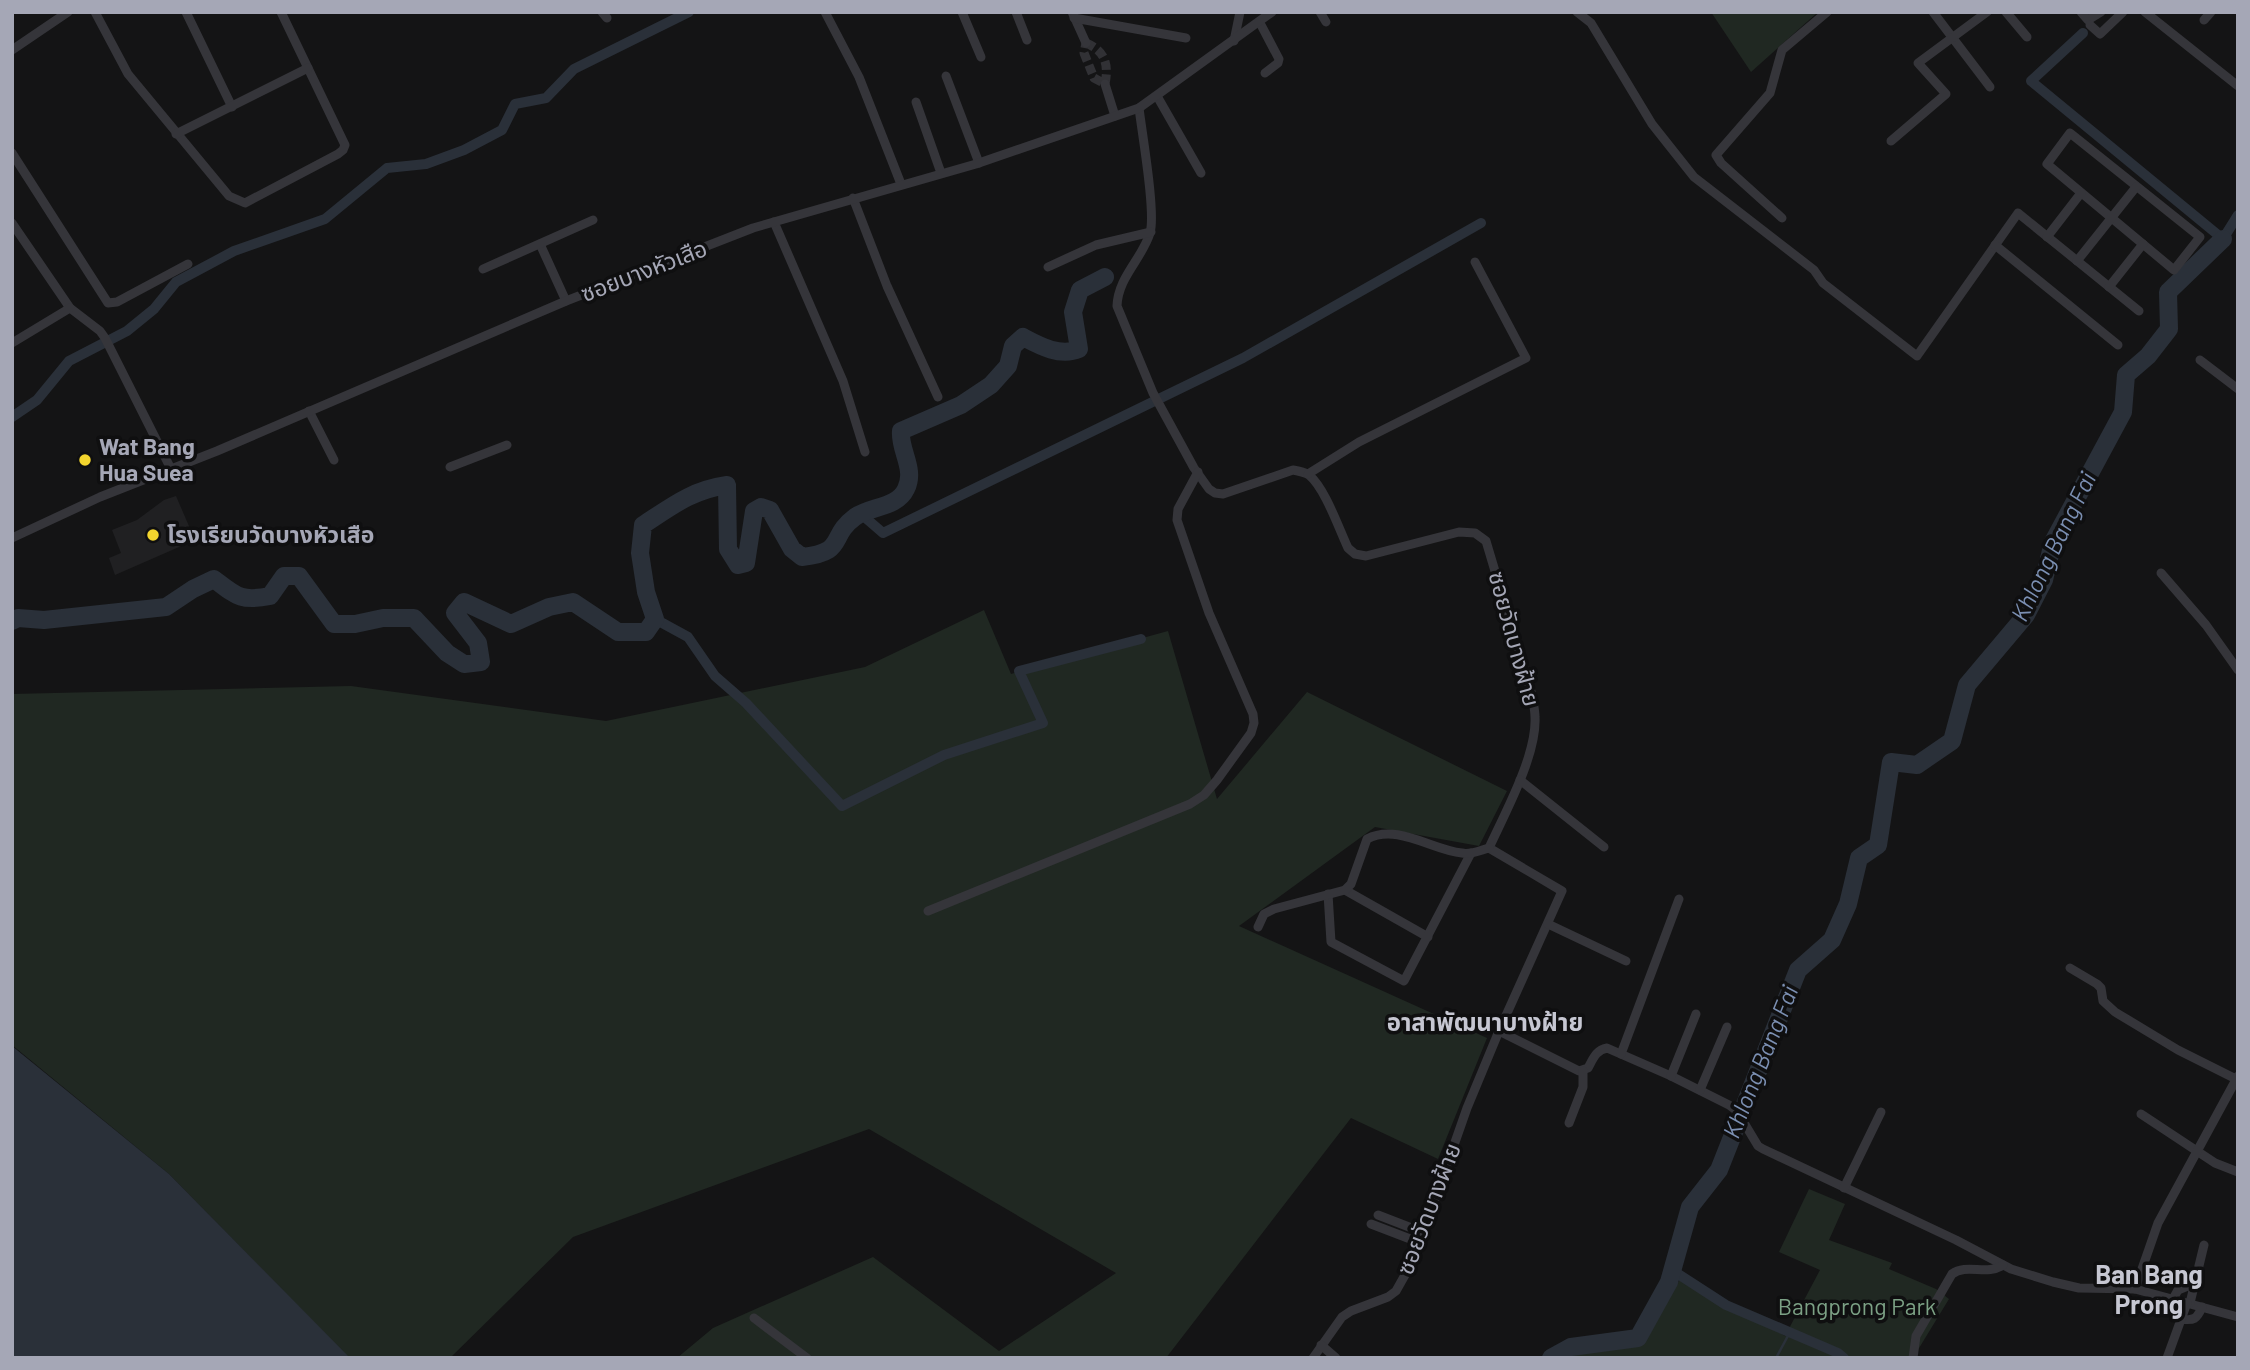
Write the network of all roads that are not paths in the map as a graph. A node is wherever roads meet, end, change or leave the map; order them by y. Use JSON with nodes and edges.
{"nodes":[{"id":1,"x":68,"y":12,"type":"edge"},
{"id":2,"x":95,"y":12,"type":"edge"},
{"id":3,"x":186,"y":12,"type":"edge"},
{"id":4,"x":281,"y":12,"type":"edge"},
{"id":5,"x":825,"y":12,"type":"edge"},
{"id":6,"x":962,"y":12,"type":"edge"},
{"id":7,"x":1016,"y":12,"type":"edge"},
{"id":8,"x":1240,"y":12,"type":"edge"},
{"id":9,"x":1272,"y":12,"type":"edge"},
{"id":10,"x":1320,"y":12,"type":"edge"},
{"id":11,"x":1577,"y":12,"type":"edge"},
{"id":12,"x":1827,"y":12,"type":"edge"},
{"id":13,"x":1933,"y":12,"type":"edge"},
{"id":14,"x":1987,"y":12,"type":"edge"},
{"id":15,"x":2006,"y":12,"type":"edge"},
{"id":16,"x":2081,"y":12,"type":"edge"},
{"id":17,"x":2101,"y":12,"type":"edge"},
{"id":18,"x":2123,"y":12,"type":"edge"},
{"id":19,"x":2145,"y":12,"type":"edge"},
{"id":20,"x":1073,"y":15,"type":"edge"},
{"id":21,"x":1326,"y":22,"type":"dead end"},
{"id":22,"x":1260,"y":23,"type":"junction"},
{"id":23,"x":2090,"y":25,"type":"dead end"},
{"id":24,"x":1952,"y":36,"type":"junction"},
{"id":25,"x":2027,"y":37,"type":"dead end"},
{"id":26,"x":1186,"y":38,"type":"dead end"},
{"id":27,"x":1027,"y":40,"type":"dead end"},
{"id":28,"x":1234,"y":41,"type":"junction"},
{"id":29,"x":1086,"y":43,"type":"tunnel mouth"},
{"id":30,"x":12,"y":50,"type":"edge"},
{"id":31,"x":981,"y":57,"type":"dead end"},
{"id":32,"x":308,"y":68,"type":"junction"},
{"id":33,"x":1265,"y":73,"type":"dead end"},
{"id":34,"x":946,"y":76,"type":"dead end"},
{"id":35,"x":1105,"y":84,"type":"dead end"},
{"id":36,"x":2238,"y":86,"type":"edge"},
{"id":37,"x":1990,"y":87,"type":"dead end"},
{"id":38,"x":1157,"y":96,"type":"junction"},
{"id":39,"x":916,"y":102,"type":"dead end"},
{"id":40,"x":232,"y":107,"type":"junction"},
{"id":41,"x":1139,"y":108,"type":"junction"},
{"id":42,"x":1115,"y":116,"type":"junction"},
{"id":43,"x":176,"y":134,"type":"junction"},
{"id":44,"x":1891,"y":141,"type":"dead end"},
{"id":45,"x":12,"y":153,"type":"edge"},
{"id":46,"x":979,"y":163,"type":"junction"},
{"id":47,"x":941,"y":173,"type":"junction"},
{"id":48,"x":1201,"y":173,"type":"dead end"},
{"id":49,"x":901,"y":184,"type":"junction"},
{"id":50,"x":2137,"y":187,"type":"junction"},
{"id":51,"x":2081,"y":193,"type":"junction"},
{"id":52,"x":853,"y":198,"type":"junction"},
{"id":53,"x":1782,"y":218,"type":"dead end"},
{"id":54,"x":2112,"y":218,"type":"junction"},
{"id":55,"x":593,"y":220,"type":"dead end"},
{"id":56,"x":774,"y":222,"type":"junction"},
{"id":57,"x":12,"y":223,"type":"edge"},
{"id":58,"x":1150,"y":232,"type":"junction"},
{"id":59,"x":2047,"y":237,"type":"junction"},
{"id":60,"x":540,"y":244,"type":"junction"},
{"id":61,"x":2143,"y":244,"type":"junction"},
{"id":62,"x":1995,"y":245,"type":"junction"},
{"id":63,"x":2077,"y":261,"type":"junction"},
{"id":64,"x":1475,"y":262,"type":"dead end"},
{"id":65,"x":188,"y":264,"type":"dead end"},
{"id":66,"x":1048,"y":267,"type":"dead end"},
{"id":67,"x":484,"y":270,"type":"dead end"},
{"id":68,"x":2109,"y":286,"type":"junction"},
{"id":69,"x":566,"y":301,"type":"junction"},
{"id":70,"x":70,"y":308,"type":"junction"},
{"id":71,"x":2139,"y":311,"type":"dead end"},
{"id":72,"x":12,"y":344,"type":"edge"},
{"id":73,"x":2118,"y":345,"type":"dead end"},
{"id":74,"x":2200,"y":360,"type":"dead end"},
{"id":75,"x":2238,"y":389,"type":"edge"},
{"id":76,"x":938,"y":397,"type":"dead end"},
{"id":77,"x":309,"y":411,"type":"junction"},
{"id":78,"x":507,"y":445,"type":"dead end"},
{"id":79,"x":865,"y":452,"type":"dead end"},
{"id":80,"x":334,"y":460,"type":"dead end"},
{"id":81,"x":450,"y":467,"type":"dead end"},
{"id":82,"x":171,"y":470,"type":"junction"},
{"id":83,"x":1198,"y":472,"type":"junction"},
{"id":84,"x":1308,"y":474,"type":"junction"},
{"id":85,"x":12,"y":538,"type":"edge"},
{"id":86,"x":2161,"y":573,"type":"dead end"},
{"id":87,"x":2238,"y":670,"type":"edge"},
{"id":88,"x":1520,"y":780,"type":"junction"},
{"id":89,"x":1604,"y":847,"type":"dead end"},
{"id":90,"x":1489,"y":848,"type":"junction"},
{"id":91,"x":1471,"y":853,"type":"junction"},
{"id":92,"x":1345,"y":890,"type":"junction"},
{"id":93,"x":1328,"y":894,"type":"junction"},
{"id":94,"x":1679,"y":899,"type":"dead end"},
{"id":95,"x":928,"y":911,"type":"dead end"},
{"id":96,"x":1548,"y":924,"type":"junction"},
{"id":97,"x":1258,"y":928,"type":"dead end"},
{"id":98,"x":1427,"y":937,"type":"junction"},
{"id":99,"x":1626,"y":961,"type":"dead end"},
{"id":100,"x":2070,"y":968,"type":"dead end"},
{"id":101,"x":1696,"y":1014,"type":"dead end"},
{"id":102,"x":1727,"y":1027,"type":"dead end"},
{"id":103,"x":1499,"y":1031,"type":"junction"},
{"id":104,"x":1621,"y":1054,"type":"junction"},
{"id":105,"x":1583,"y":1071,"type":"junction"},
{"id":106,"x":1671,"y":1076,"type":"junction"},
{"id":107,"x":2237,"y":1077,"type":"edge"},
{"id":108,"x":1700,"y":1090,"type":"junction"},
{"id":109,"x":1881,"y":1112,"type":"dead end"},
{"id":110,"x":2141,"y":1114,"type":"dead end"},
{"id":111,"x":1569,"y":1123,"type":"dead end"},
{"id":112,"x":2197,"y":1152,"type":"junction"},
{"id":113,"x":2238,"y":1172,"type":"edge"},
{"id":114,"x":1844,"y":1188,"type":"junction"},
{"id":115,"x":1378,"y":1215,"type":"dead end"},
{"id":116,"x":1371,"y":1224,"type":"dead end"},
{"id":117,"x":1420,"y":1237,"type":"junction"},
{"id":118,"x":2204,"y":1245,"type":"dead end"},
{"id":119,"x":2003,"y":1265,"type":"junction"},
{"id":120,"x":2195,"y":1283,"type":"junction"},
{"id":121,"x":2135,"y":1289,"type":"junction"},
{"id":122,"x":2173,"y":1299,"type":"junction"},
{"id":123,"x":2189,"y":1303,"type":"junction"},
{"id":124,"x":2202,"y":1307,"type":"junction"},
{"id":125,"x":2238,"y":1317,"type":"edge"},
{"id":126,"x":754,"y":1318,"type":"dead end"},
{"id":127,"x":2181,"y":1319,"type":"junction"},
{"id":128,"x":1321,"y":1345,"type":"junction"},
{"id":129,"x":807,"y":1358,"type":"edge"},
{"id":130,"x":1313,"y":1358,"type":"edge"},
{"id":131,"x":1336,"y":1358,"type":"edge"},
{"id":132,"x":1913,"y":1358,"type":"edge"},
{"id":133,"x":2167,"y":1358,"type":"edge"}],
"edges":[{"from":1,"to":30,"type":"street"},
{"from":2,"to":43,"type":"street"},
{"from":3,"to":40,"type":"street"},
{"from":4,"to":32,"type":"street"},
{"from":5,"to":49,"type":"street"},
{"from":6,"to":31,"type":"street"},
{"from":7,"to":27,"type":"street"},
{"from":8,"to":28,"type":"street"},
{"from":9,"to":22,"type":"street","name":"ซอยบางหัวเสือ"},
{"from":10,"to":21,"type":"street"},
{"from":11,"to":62,"type":"street"},
{"from":12,"to":53,"type":"street"},
{"from":13,"to":24,"type":"street"},
{"from":14,"to":24,"type":"street"},
{"from":15,"to":25,"type":"street"},
{"from":16,"to":17,"type":"street"},
{"from":18,"to":23,"type":"street"},
{"from":19,"to":36,"type":"street"},
{"from":20,"to":26,"type":"street"},
{"from":20,"to":29,"type":"street"},
{"from":22,"to":28,"type":"street","name":"ซอยบางหัวเสือ"},
{"from":22,"to":33,"type":"street"},
{"from":24,"to":37,"type":"street"},
{"from":24,"to":44,"type":"street"},
{"from":28,"to":38,"type":"street","name":"ซอยบางหัวเสือ"},
{"from":32,"to":40,"type":"street"},
{"from":32,"to":43,"type":"street"},
{"from":34,"to":46,"type":"street"},
{"from":35,"to":42,"type":"street"},
{"from":38,"to":41,"type":"street","name":"ซอยบางหัวเสือ"},
{"from":38,"to":48,"type":"street"},
{"from":39,"to":47,"type":"street"},
{"from":40,"to":43,"type":"street"},
{"from":41,"to":42,"type":"street","name":"ซอยบางหัวเสือ"},
{"from":41,"to":58,"type":"street"},
{"from":42,"to":46,"type":"street","name":"ซอยบางหัวเสือ"},
{"from":45,"to":65,"type":"street"},
{"from":46,"to":47,"type":"street","name":"ซอยบางหัวเสือ"},
{"from":47,"to":49,"type":"street","name":"ซอยบางหัวเสือ"},
{"from":49,"to":52,"type":"street","name":"ซอยบางหัวเสือ"},
{"from":50,"to":51,"type":"street"},
{"from":50,"to":54,"type":"street"},
{"from":50,"to":61,"type":"street"},
{"from":51,"to":54,"type":"street"},
{"from":51,"to":59,"type":"street"},
{"from":52,"to":56,"type":"street","name":"ซอยบางหัวเสือ"},
{"from":52,"to":76,"type":"street"},
{"from":54,"to":61,"type":"street"},
{"from":54,"to":63,"type":"street"},
{"from":55,"to":60,"type":"street"},
{"from":56,"to":69,"type":"street","name":"ซอยบางหัวเสือ"},
{"from":56,"to":79,"type":"street"},
{"from":57,"to":70,"type":"street"},
{"from":58,"to":66,"type":"street"},
{"from":58,"to":83,"type":"street"},
{"from":59,"to":62,"type":"street"},
{"from":59,"to":63,"type":"street"},
{"from":60,"to":67,"type":"street"},
{"from":60,"to":69,"type":"street"},
{"from":61,"to":68,"type":"street"},
{"from":62,"to":73,"type":"street"},
{"from":63,"to":68,"type":"street"},
{"from":64,"to":84,"type":"street"},
{"from":68,"to":71,"type":"street"},
{"from":69,"to":77,"type":"street","name":"ซอยบางหัวเสือ"},
{"from":70,"to":72,"type":"street"},
{"from":70,"to":82,"type":"street"},
{"from":74,"to":75,"type":"street"},
{"from":77,"to":80,"type":"street"},
{"from":77,"to":82,"type":"street","name":"ซอยบางหัวเสือ"},
{"from":78,"to":81,"type":"street"},
{"from":82,"to":85,"type":"street","name":"ซอยบางหัวเสือ"},
{"from":83,"to":84,"type":"street"},
{"from":83,"to":95,"type":"street"},
{"from":84,"to":88,"type":"street","name":"ซอยวัดบางฝ้าย"},
{"from":86,"to":87,"type":"street"},
{"from":88,"to":89,"type":"street"},
{"from":88,"to":90,"type":"street","name":"ซอยวัดบางฝ้าย"},
{"from":90,"to":91,"type":"street"},
{"from":90,"to":96,"type":"street","name":"ซอยวัดบางฝ้าย"},
{"from":91,"to":92,"type":"street"},
{"from":91,"to":98,"type":"street"},
{"from":92,"to":93,"type":"street"},
{"from":92,"to":98,"type":"street"},
{"from":93,"to":97,"type":"street"},
{"from":93,"to":98,"type":"street"},
{"from":94,"to":104,"type":"street"},
{"from":96,"to":99,"type":"street"},
{"from":96,"to":103,"type":"street","name":"ซอยวัดบางฝ้าย"},
{"from":100,"to":107,"type":"street"},
{"from":101,"to":106,"type":"street"},
{"from":102,"to":108,"type":"street"},
{"from":103,"to":105,"type":"street"},
{"from":103,"to":117,"type":"street","name":"ซอยวัดบางฝ้าย"},
{"from":104,"to":105,"type":"street"},
{"from":104,"to":106,"type":"street"},
{"from":105,"to":111,"type":"street"},
{"from":106,"to":108,"type":"street"},
{"from":107,"to":112,"type":"street"},
{"from":108,"to":114,"type":"street"},
{"from":109,"to":114,"type":"street"},
{"from":110,"to":112,"type":"street"},
{"from":112,"to":113,"type":"street"},
{"from":112,"to":121,"type":"street"},
{"from":114,"to":119,"type":"street"},
{"from":115,"to":117,"type":"street"},
{"from":116,"to":117,"type":"street"},
{"from":117,"to":128,"type":"street","name":"ซอยวัดบางฝ้าย"},
{"from":118,"to":120,"type":"street"},
{"from":119,"to":121,"type":"street"},
{"from":119,"to":132,"type":"street"},
{"from":120,"to":122,"type":"street"},
{"from":120,"to":123,"type":"street"},
{"from":121,"to":122,"type":"street"},
{"from":122,"to":123,"type":"street"},
{"from":123,"to":124,"type":"street"},
{"from":123,"to":127,"type":"street"},
{"from":124,"to":125,"type":"street"},
{"from":124,"to":127,"type":"street"},
{"from":126,"to":129,"type":"street"},
{"from":127,"to":133,"type":"street"},
{"from":128,"to":130,"type":"street","name":"ซอยวัดบางฝ้าย"},
{"from":128,"to":131,"type":"street"}]}
